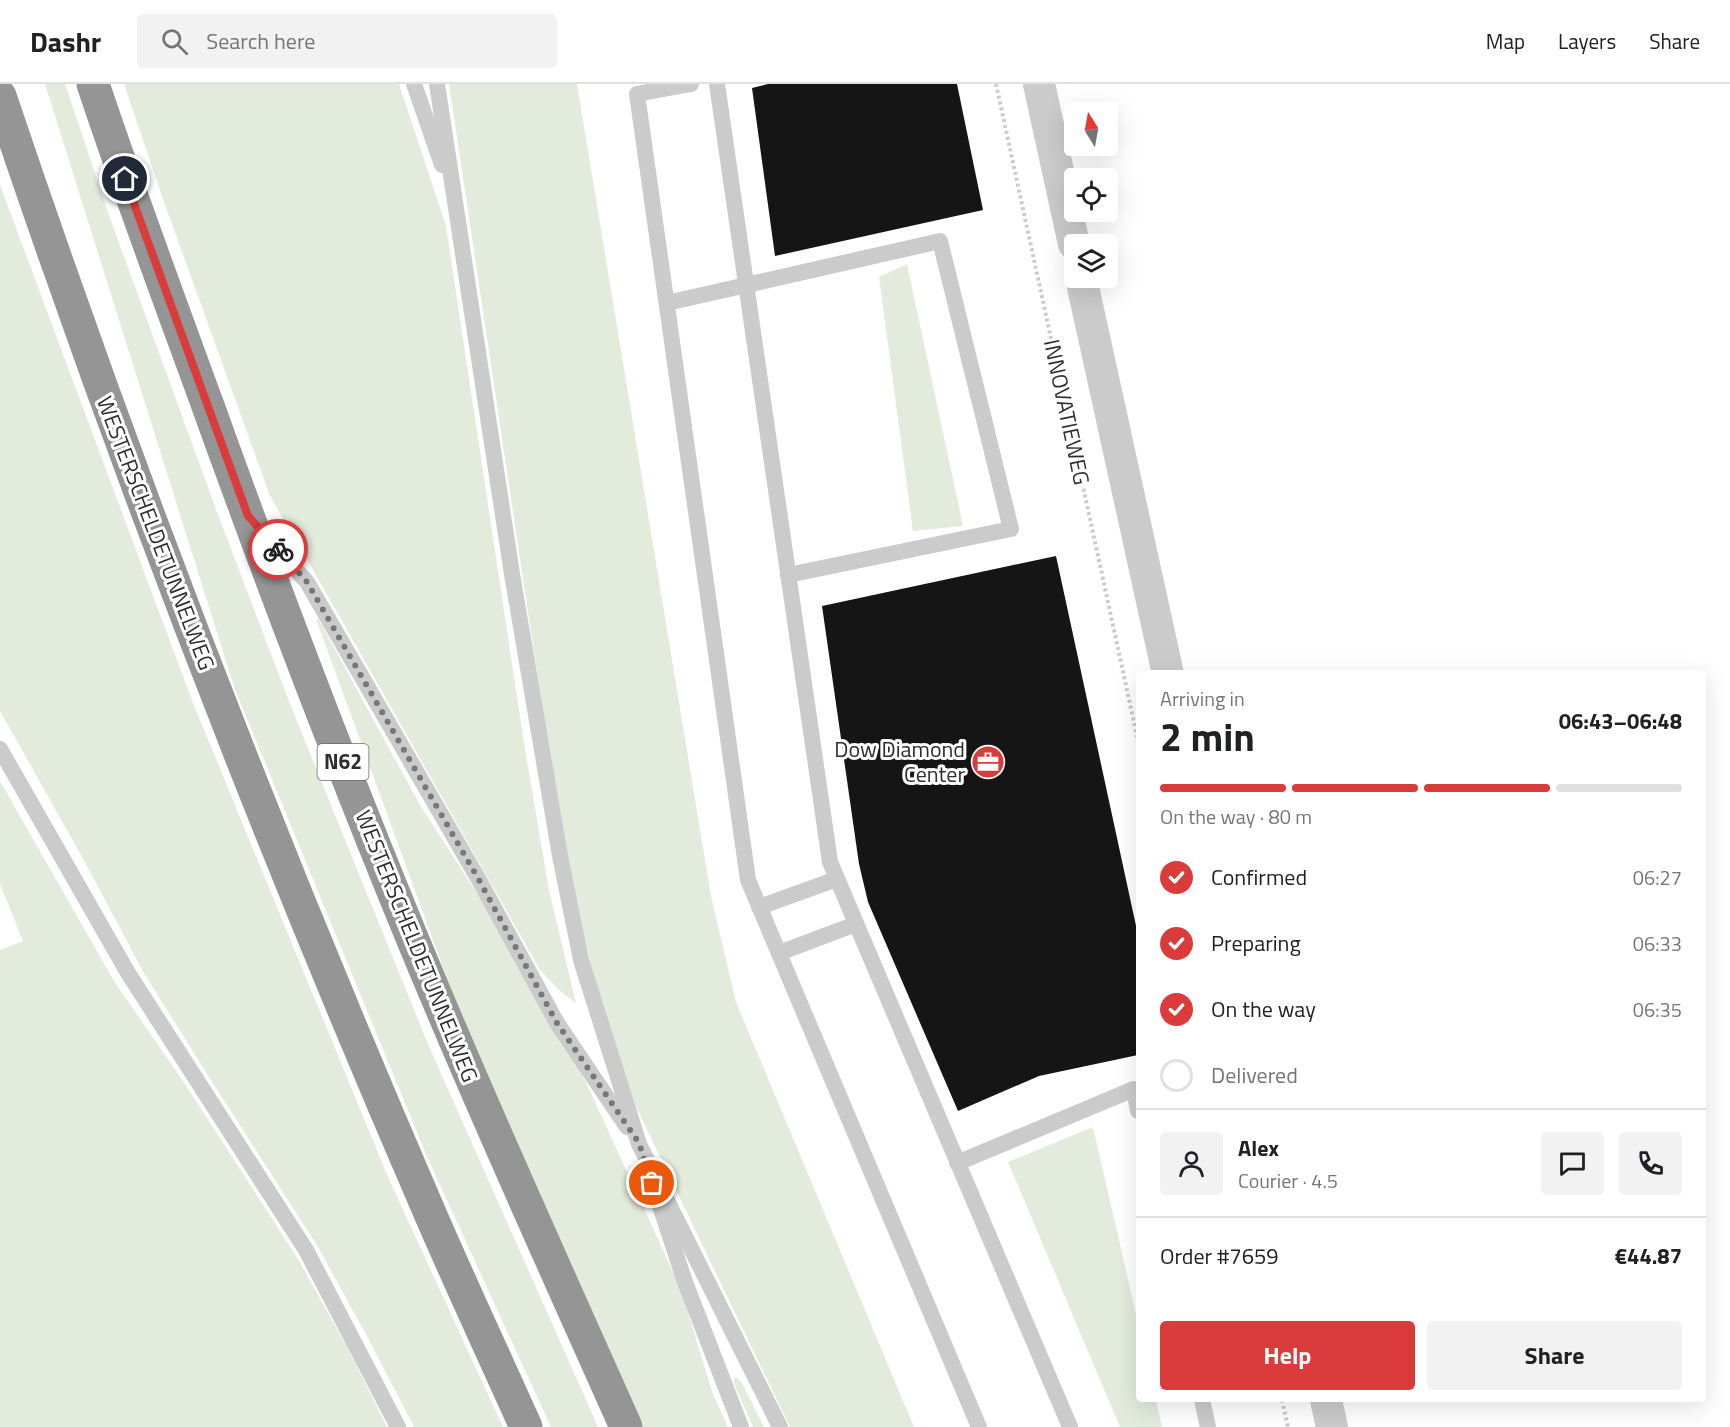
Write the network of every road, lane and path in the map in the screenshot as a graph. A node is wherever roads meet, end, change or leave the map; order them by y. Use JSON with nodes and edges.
{"nodes":[{"id":1,"x":93,"y":84,"type":"edge"},
{"id":2,"x":414,"y":84,"type":"edge"},
{"id":3,"x":437,"y":84,"type":"edge"},
{"id":4,"x":691,"y":84,"type":"edge"},
{"id":5,"x":717,"y":84,"type":"edge"},
{"id":6,"x":996,"y":84,"type":"edge"},
{"id":7,"x":1039,"y":84,"type":"edge"},
{"id":8,"x":0,"y":96,"type":"edge"},
{"id":9,"x":456,"y":205,"type":"junction"},
{"id":10,"x":1072,"y":234,"type":"edge"},
{"id":11,"x":746,"y":285,"type":"junction"},
{"id":12,"x":1084,"y":288,"type":"edge"},
{"id":13,"x":667,"y":303,"type":"junction"},
{"id":14,"x":248,"y":516,"type":"junction"},
{"id":15,"x":788,"y":575,"type":"junction"},
{"id":16,"x":1167,"y":670,"type":"edge"},
{"id":17,"x":1136,"y":732,"type":"edge"},
{"id":18,"x":0,"y":749,"type":"edge"},
{"id":19,"x":837,"y":879,"type":"junction"},
{"id":20,"x":759,"y":907,"type":"junction"},
{"id":21,"x":856,"y":924,"type":"junction"},
{"id":22,"x":779,"y":954,"type":"junction"},
{"id":23,"x":1136,"y":1100,"type":"edge"},
{"id":24,"x":639,"y":1143,"type":"junction"},
{"id":25,"x":957,"y":1163,"type":"junction"},
{"id":26,"x":1202,"y":1402,"type":"edge"},
{"id":27,"x":1282,"y":1402,"type":"edge"},
{"id":28,"x":1326,"y":1402,"type":"edge"},
{"id":29,"x":398,"y":1427,"type":"edge"},
{"id":30,"x":526,"y":1427,"type":"edge"},
{"id":31,"x":626,"y":1427,"type":"edge"},
{"id":32,"x":741,"y":1427,"type":"edge"},
{"id":33,"x":780,"y":1427,"type":"edge"},
{"id":34,"x":979,"y":1427,"type":"edge"},
{"id":35,"x":1070,"y":1427,"type":"edge"},
{"id":36,"x":1208,"y":1427,"type":"edge"},
{"id":37,"x":1288,"y":1427,"type":"edge"},
{"id":38,"x":1332,"y":1427,"type":"edge"}],
"edges":[{"from":1,"to":14,"type":"highway","name":"WESTERSCHELDETUNNELWEG","number":"N62"},
{"from":2,"to":9,"type":"lane"},
{"from":3,"to":9,"type":"lane"},
{"from":4,"to":13,"type":"lane"},
{"from":5,"to":11,"type":"lane"},
{"from":6,"to":17,"type":"path","name":"INNOVATIEWEG"},
{"from":7,"to":10,"type":"street"},
{"from":8,"to":30,"type":"highway","name":"WESTERSCHELDETUNNELWEG"},
{"from":9,"to":24,"type":"lane"},
{"from":11,"to":13,"type":"lane"},
{"from":11,"to":15,"type":"lane"},
{"from":11,"to":15,"type":"lane"},
{"from":12,"to":16,"type":"street","name":"INNOVATIEWEG"},
{"from":13,"to":20,"type":"lane"},
{"from":14,"to":24,"type":"lane"},
{"from":14,"to":31,"type":"highway","name":"WESTERSCHELDETUNNELWEG","number":"N62"},
{"from":15,"to":19,"type":"lane"},
{"from":18,"to":29,"type":"lane"},
{"from":19,"to":20,"type":"lane"},
{"from":19,"to":21,"type":"lane"},
{"from":20,"to":22,"type":"lane"},
{"from":21,"to":22,"type":"lane"},
{"from":21,"to":25,"type":"lane"},
{"from":22,"to":34,"type":"lane"},
{"from":23,"to":25,"type":"lane"},
{"from":24,"to":32,"type":"lane"},
{"from":24,"to":33,"type":"lane"},
{"from":25,"to":35,"type":"lane"},
{"from":26,"to":36,"type":"lane"},
{"from":27,"to":37,"type":"path"},
{"from":28,"to":38,"type":"street"}]}
